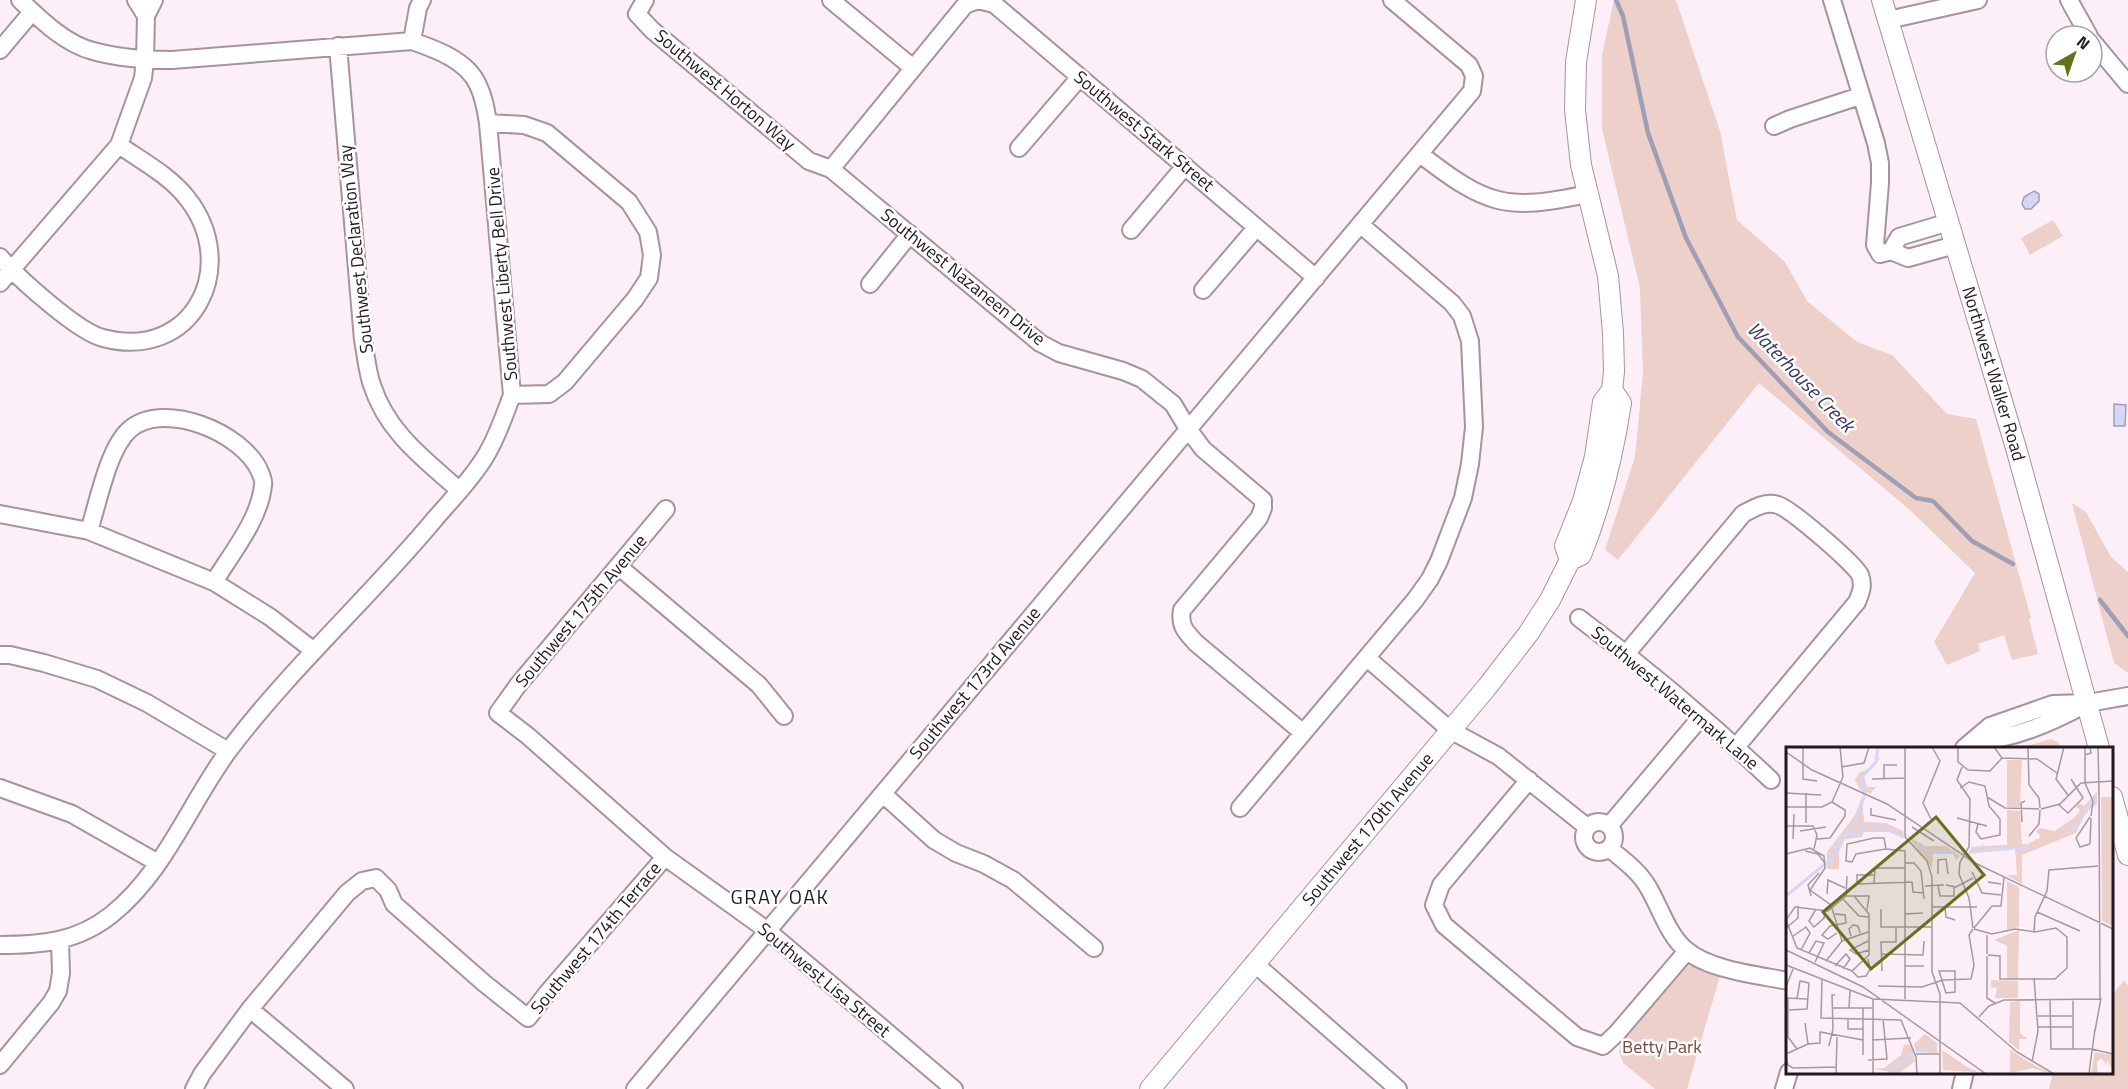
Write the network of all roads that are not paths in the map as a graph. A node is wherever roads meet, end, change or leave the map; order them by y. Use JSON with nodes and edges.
{"nodes":[{"id":1,"x":20,"y":0,"type":"edge"},
{"id":2,"x":136,"y":0,"type":"edge"},
{"id":3,"x":154,"y":0,"type":"edge"},
{"id":4,"x":422,"y":0,"type":"edge"},
{"id":5,"x":645,"y":0,"type":"edge"},
{"id":6,"x":831,"y":0,"type":"edge"},
{"id":7,"x":1392,"y":0,"type":"edge"},
{"id":8,"x":1586,"y":0,"type":"edge"},
{"id":9,"x":1832,"y":0,"type":"edge"},
{"id":10,"x":1882,"y":0,"type":"edge"},
{"id":11,"x":1978,"y":0,"type":"edge"},
{"id":12,"x":2069,"y":0,"type":"edge"},
{"id":13,"x":32,"y":12,"type":"junction"},
{"id":14,"x":146,"y":16,"type":"junction"},
{"id":15,"x":1888,"y":20,"type":"junction"},
{"id":16,"x":2082,"y":24,"type":"edge"},
{"id":17,"x":412,"y":41,"type":"junction"},
{"id":18,"x":338,"y":46,"type":"junction"},
{"id":19,"x":0,"y":50,"type":"edge"},
{"id":20,"x":2104,"y":55,"type":"edge"},
{"id":21,"x":145,"y":60,"type":"junction"},
{"id":22,"x":913,"y":68,"type":"junction"},
{"id":23,"x":1080,"y":77,"type":"junction"},
{"id":24,"x":2128,"y":84,"type":"edge"},
{"id":25,"x":1860,"y":96,"type":"junction"},
{"id":26,"x":488,"y":123,"type":"junction"},
{"id":27,"x":1774,"y":126,"type":"dead end"},
{"id":28,"x":119,"y":145,"type":"junction"},
{"id":29,"x":1019,"y":148,"type":"dead end"},
{"id":30,"x":1420,"y":154,"type":"junction"},
{"id":31,"x":1185,"y":166,"type":"junction"},
{"id":32,"x":831,"y":169,"type":"junction"},
{"id":33,"x":1587,"y":194,"type":"junction"},
{"id":34,"x":1949,"y":222,"type":"junction"},
{"id":35,"x":1361,"y":225,"type":"junction"},
{"id":36,"x":1256,"y":228,"type":"junction"},
{"id":37,"x":1131,"y":230,"type":"dead end"},
{"id":38,"x":910,"y":234,"type":"junction"},
{"id":39,"x":1955,"y":245,"type":"junction"},
{"id":40,"x":1891,"y":251,"type":"junction"},
{"id":41,"x":5,"y":263,"type":"edge"},
{"id":42,"x":1316,"y":278,"type":"junction"},
{"id":43,"x":0,"y":283,"type":"edge"},
{"id":44,"x":870,"y":284,"type":"dead end"},
{"id":45,"x":1203,"y":290,"type":"dead end"},
{"id":46,"x":512,"y":395,"type":"junction"},
{"id":47,"x":1188,"y":429,"type":"junction"},
{"id":48,"x":459,"y":490,"type":"junction"},
{"id":49,"x":666,"y":509,"type":"dead end"},
{"id":50,"x":0,"y":514,"type":"edge"},
{"id":51,"x":89,"y":531,"type":"junction"},
{"id":52,"x":618,"y":566,"type":"junction"},
{"id":53,"x":214,"y":582,"type":"junction"},
{"id":54,"x":1579,"y":618,"type":"dead end"},
{"id":55,"x":314,"y":651,"type":"junction"},
{"id":56,"x":1626,"y":654,"type":"junction"},
{"id":57,"x":0,"y":655,"type":"edge"},
{"id":58,"x":1367,"y":658,"type":"junction"},
{"id":59,"x":2128,"y":696,"type":"edge"},
{"id":60,"x":2088,"y":703,"type":"junction"},
{"id":61,"x":498,"y":713,"type":"joint"},
{"id":62,"x":784,"y":716,"type":"dead end"},
{"id":63,"x":1701,"y":717,"type":"junction"},
{"id":64,"x":1450,"y":730,"type":"junction"},
{"id":65,"x":1302,"y":732,"type":"junction"},
{"id":66,"x":1969,"y":745,"type":"edge"},
{"id":67,"x":1736,"y":747,"type":"junction"},
{"id":68,"x":2099,"y":747,"type":"edge"},
{"id":69,"x":228,"y":751,"type":"junction"},
{"id":70,"x":1529,"y":780,"type":"junction"},
{"id":71,"x":1771,"y":780,"type":"dead end"},
{"id":72,"x":0,"y":788,"type":"edge"},
{"id":73,"x":883,"y":794,"type":"junction"},
{"id":74,"x":2113,"y":801,"type":"edge"},
{"id":75,"x":1240,"y":808,"type":"dead end"},
{"id":76,"x":1609,"y":826,"type":"junction"},
{"id":77,"x":1587,"y":827,"type":"junction"},
{"id":78,"x":1609,"y":848,"type":"junction"},
{"id":79,"x":2128,"y":855,"type":"edge"},
{"id":80,"x":665,"y":857,"type":"junction"},
{"id":81,"x":158,"y":863,"type":"junction"},
{"id":82,"x":768,"y":931,"type":"junction"},
{"id":83,"x":60,"y":941,"type":"junction"},
{"id":84,"x":0,"y":945,"type":"edge"},
{"id":85,"x":1094,"y":948,"type":"dead end"},
{"id":86,"x":1687,"y":951,"type":"junction"},
{"id":87,"x":1254,"y":963,"type":"junction"},
{"id":88,"x":1786,"y":981,"type":"edge"},
{"id":89,"x":250,"y":1009,"type":"junction"},
{"id":90,"x":0,"y":1065,"type":"edge"},
{"id":91,"x":1788,"y":1074,"type":"edge"},
{"id":92,"x":1965,"y":1074,"type":"edge"},
{"id":93,"x":1395,"y":1088,"type":"edge"},
{"id":94,"x":194,"y":1089,"type":"edge"},
{"id":95,"x":345,"y":1089,"type":"edge"},
{"id":96,"x":635,"y":1089,"type":"edge"},
{"id":97,"x":954,"y":1089,"type":"edge"},
{"id":98,"x":1150,"y":1089,"type":"edge"},
{"id":99,"x":1784,"y":1089,"type":"edge"},
{"id":100,"x":1961,"y":1089,"type":"edge"}],
"edges":[{"from":1,"to":13,"type":"street","name":"Southwest Liberty Bell Drive"},
{"from":2,"to":14,"type":"street"},
{"from":3,"to":14,"type":"street"},
{"from":4,"to":17,"type":"street"},
{"from":5,"to":32,"type":"street","name":"Southwest Horton Way"},
{"from":6,"to":22,"type":"street"},
{"from":7,"to":30,"type":"street","name":"Southwest 173rd Avenue"},
{"from":8,"to":33,"type":"main road","name":"Southwest 170th Avenue"},
{"from":9,"to":25,"type":"street"},
{"from":10,"to":15,"type":"main road","name":"Northwest Walker Road"},
{"from":11,"to":15,"type":"street"},
{"from":12,"to":16,"type":"street"},
{"from":13,"to":19,"type":"street"},
{"from":13,"to":21,"type":"street","name":"Southwest Liberty Bell Drive"},
{"from":14,"to":21,"type":"street"},
{"from":15,"to":34,"type":"main road","name":"Northwest Walker Road"},
{"from":17,"to":18,"type":"street","name":"Southwest Liberty Bell Drive"},
{"from":17,"to":26,"type":"street","name":"Southwest Liberty Bell Drive"},
{"from":18,"to":21,"type":"street","name":"Southwest Liberty Bell Drive"},
{"from":18,"to":48,"type":"street","name":"Southwest Declaration Way"},
{"from":20,"to":24,"type":"street"},
{"from":21,"to":28,"type":"street"},
{"from":22,"to":23,"type":"street","name":"Southwest Stark Street"},
{"from":22,"to":32,"type":"street"},
{"from":23,"to":29,"type":"street"},
{"from":23,"to":31,"type":"street","name":"Southwest Stark Street"},
{"from":25,"to":27,"type":"street"},
{"from":25,"to":40,"type":"street"},
{"from":26,"to":46,"type":"street","name":"Southwest Liberty Bell Drive"},
{"from":26,"to":46,"type":"street"},
{"from":28,"to":41,"type":"street"},
{"from":28,"to":41,"type":"street"},
{"from":30,"to":33,"type":"street"},
{"from":30,"to":35,"type":"street","name":"Southwest 173rd Avenue"},
{"from":31,"to":36,"type":"street","name":"Southwest Stark Street"},
{"from":31,"to":37,"type":"street"},
{"from":32,"to":38,"type":"street","name":"Southwest Nazaneen Drive"},
{"from":33,"to":64,"type":"main road","name":"Southwest 170th Avenue"},
{"from":34,"to":39,"type":"main road","name":"Northwest Walker Road"},
{"from":34,"to":40,"type":"street"},
{"from":35,"to":42,"type":"street","name":"Southwest 173rd Avenue"},
{"from":35,"to":58,"type":"street"},
{"from":36,"to":42,"type":"street","name":"Southwest Stark Street"},
{"from":36,"to":45,"type":"street"},
{"from":38,"to":44,"type":"street"},
{"from":38,"to":47,"type":"street","name":"Southwest Nazaneen Drive"},
{"from":39,"to":40,"type":"street"},
{"from":39,"to":60,"type":"main road","name":"Northwest Walker Road"},
{"from":41,"to":43,"type":"street"},
{"from":42,"to":47,"type":"street","name":"Southwest 173rd Avenue"},
{"from":46,"to":48,"type":"street","name":"Southwest Liberty Bell Drive"},
{"from":47,"to":65,"type":"street","name":"Southwest Nazaneen Drive"},
{"from":47,"to":73,"type":"street","name":"Southwest 173rd Avenue"},
{"from":48,"to":55,"type":"street","name":"Southwest Liberty Bell Drive"},
{"from":49,"to":52,"type":"street","name":"Southwest 175th Avenue"},
{"from":50,"to":51,"type":"street"},
{"from":51,"to":53,"type":"street"},
{"from":51,"to":53,"type":"street"},
{"from":52,"to":61,"type":"street","name":"Southwest 175th Avenue"},
{"from":52,"to":62,"type":"street"},
{"from":53,"to":55,"type":"street"},
{"from":54,"to":56,"type":"street","name":"Southwest Watermark Lane"},
{"from":55,"to":69,"type":"street","name":"Southwest Liberty Bell Drive"},
{"from":56,"to":63,"type":"street","name":"Southwest Watermark Lane"},
{"from":56,"to":67,"type":"street"},
{"from":57,"to":69,"type":"street"},
{"from":58,"to":64,"type":"street"},
{"from":58,"to":65,"type":"street"},
{"from":59,"to":60,"type":"street"},
{"from":60,"to":66,"type":"street"},
{"from":60,"to":68,"type":"main road","name":"Northwest Walker Road"},
{"from":61,"to":80,"type":"street","name":"Southwest Lisa Street"},
{"from":63,"to":67,"type":"street","name":"Southwest Watermark Lane"},
{"from":63,"to":76,"type":"street"},
{"from":64,"to":70,"type":"street"},
{"from":64,"to":87,"type":"main road","name":"Southwest 170th Avenue"},
{"from":65,"to":75,"type":"street"},
{"from":67,"to":71,"type":"street","name":"Southwest Watermark Lane"},
{"from":69,"to":81,"type":"street","name":"Southwest Liberty Bell Drive"},
{"from":70,"to":77,"type":"street"},
{"from":70,"to":86,"type":"street"},
{"from":72,"to":81,"type":"street"},
{"from":73,"to":82,"type":"street","name":"Southwest 173rd Avenue"},
{"from":73,"to":85,"type":"street"},
{"from":74,"to":79,"type":"main road"},
{"from":76,"to":77,"type":"street"},
{"from":76,"to":78,"type":"street"},
{"from":77,"to":78,"type":"street"},
{"from":78,"to":86,"type":"street"},
{"from":80,"to":82,"type":"street","name":"Southwest Lisa Street"},
{"from":80,"to":89,"type":"street","name":"Southwest 174th Terrace"},
{"from":81,"to":83,"type":"street","name":"Southwest Liberty Bell Drive"},
{"from":82,"to":96,"type":"street","name":"Southwest 173rd Avenue"},
{"from":82,"to":97,"type":"street","name":"Southwest Lisa Street"},
{"from":83,"to":84,"type":"street","name":"Southwest Liberty Bell Drive"},
{"from":83,"to":90,"type":"street"},
{"from":86,"to":88,"type":"street"},
{"from":87,"to":93,"type":"street"},
{"from":87,"to":98,"type":"main road","name":"Southwest 170th Avenue"},
{"from":89,"to":94,"type":"street"},
{"from":89,"to":95,"type":"street"},
{"from":91,"to":99,"type":"street"},
{"from":92,"to":100,"type":"street"}]}
